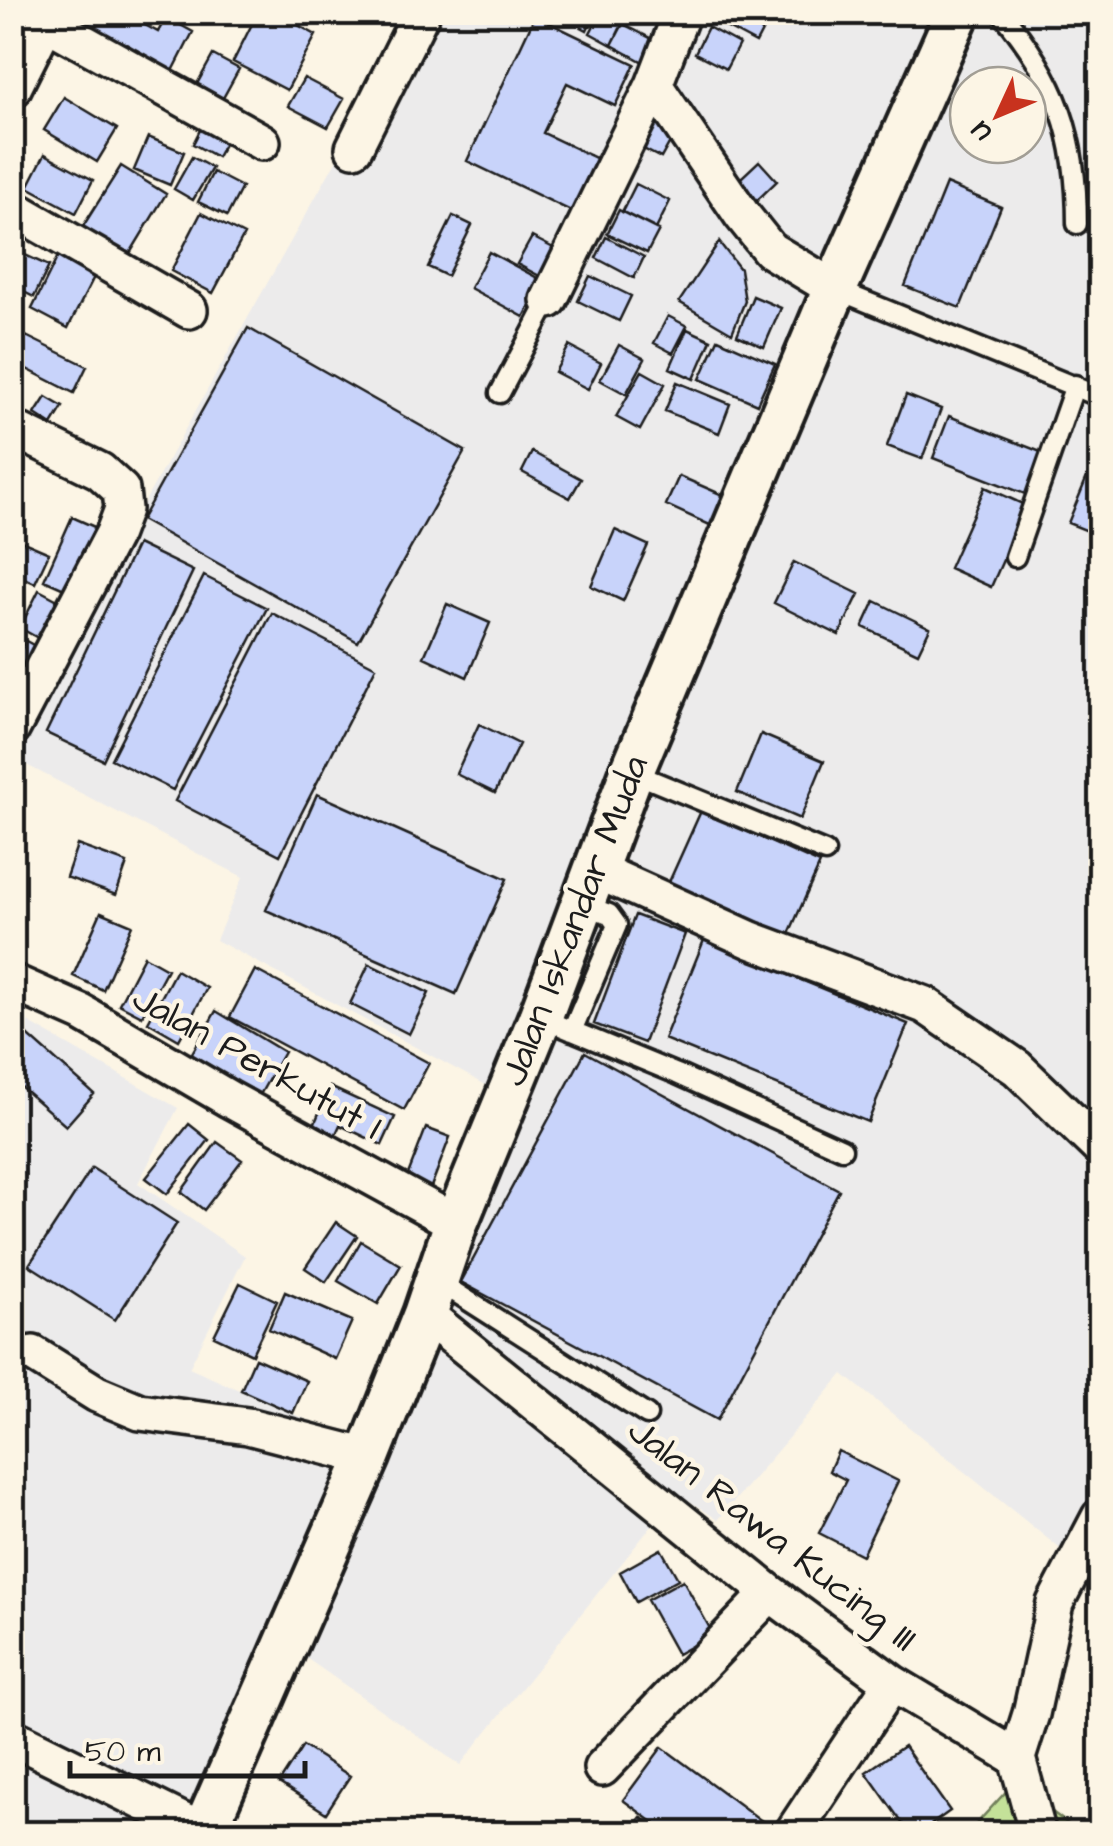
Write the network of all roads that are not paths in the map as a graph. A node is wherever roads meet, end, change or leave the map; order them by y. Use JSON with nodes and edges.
{"nodes":[{"id":1,"x":422,"y":12,"type":"edge"},
{"id":2,"x":682,"y":12,"type":"edge"},
{"id":3,"x":958,"y":12,"type":"edge"},
{"id":4,"x":1001,"y":12,"type":"edge"},
{"id":5,"x":48,"y":17,"type":"edge"},
{"id":6,"x":654,"y":84,"type":"junction"},
{"id":7,"x":12,"y":90,"type":"edge"},
{"id":8,"x":262,"y":142,"type":"dead end"},
{"id":9,"x":354,"y":148,"type":"dead end"},
{"id":10,"x":12,"y":208,"type":"edge"},
{"id":11,"x":1078,"y":224,"type":"dead end"},
{"id":12,"x":835,"y":289,"type":"junction"},
{"id":13,"x":549,"y":300,"type":"joint"},
{"id":14,"x":189,"y":310,"type":"dead end"},
{"id":15,"x":1075,"y":385,"type":"junction"},
{"id":16,"x":500,"y":393,"type":"dead end"},
{"id":17,"x":1100,"y":397,"type":"edge"},
{"id":18,"x":12,"y":428,"type":"edge"},
{"id":19,"x":1015,"y":558,"type":"dead end"},
{"id":20,"x":12,"y":728,"type":"edge"},
{"id":21,"x":632,"y":769,"type":"junction"},
{"id":22,"x":824,"y":852,"type":"dead end"},
{"id":23,"x":590,"y":888,"type":"junction"},
{"id":24,"x":12,"y":982,"type":"edge"},
{"id":25,"x":556,"y":1024,"type":"junction"},
{"id":26,"x":1100,"y":1148,"type":"edge"},
{"id":27,"x":842,"y":1149,"type":"dead end"},
{"id":28,"x":456,"y":1223,"type":"junction"},
{"id":29,"x":430,"y":1297,"type":"junction"},
{"id":30,"x":33,"y":1354,"type":"dead end"},
{"id":31,"x":647,"y":1414,"type":"dead end"},
{"id":32,"x":368,"y":1457,"type":"junction"},
{"id":33,"x":1100,"y":1517,"type":"edge"},
{"id":34,"x":770,"y":1592,"type":"junction"},
{"id":35,"x":892,"y":1684,"type":"junction"},
{"id":36,"x":12,"y":1736,"type":"edge"},
{"id":37,"x":1017,"y":1758,"type":"junction"},
{"id":38,"x":602,"y":1768,"type":"dead end"},
{"id":39,"x":204,"y":1833,"type":"edge"},
{"id":40,"x":792,"y":1834,"type":"edge"},
{"id":41,"x":1038,"y":1834,"type":"edge"}],
"edges":[{"from":1,"to":9,"type":"street"},
{"from":2,"to":6,"type":"street"},
{"from":3,"to":12,"type":"street","name":"Jalan Iskandar Muda"},
{"from":4,"to":11,"type":"lane"},
{"from":5,"to":7,"type":"street"},
{"from":5,"to":8,"type":"street"},
{"from":6,"to":12,"type":"street"},
{"from":6,"to":13,"type":"street"},
{"from":10,"to":14,"type":"street"},
{"from":12,"to":15,"type":"lane"},
{"from":12,"to":21,"type":"street","name":"Jalan Iskandar Muda"},
{"from":13,"to":16,"type":"lane"},
{"from":15,"to":17,"type":"lane"},
{"from":15,"to":19,"type":"lane"},
{"from":18,"to":20,"type":"street"},
{"from":21,"to":22,"type":"lane"},
{"from":21,"to":23,"type":"street","name":"Jalan Iskandar Muda"},
{"from":23,"to":25,"type":"street","name":"Jalan Iskandar Muda"},
{"from":23,"to":26,"type":"street"},
{"from":24,"to":28,"type":"street","name":"Jalan Perkutut I"},
{"from":25,"to":27,"type":"lane"},
{"from":25,"to":28,"type":"street","name":"Jalan Iskandar Muda"},
{"from":28,"to":29,"type":"street","name":"Jalan Iskandar Muda"},
{"from":29,"to":31,"type":"lane"},
{"from":29,"to":32,"type":"street","name":"Jalan Iskandar Muda"},
{"from":29,"to":34,"type":"street","name":"Jalan Rawa Kucing III"},
{"from":30,"to":32,"type":"street"},
{"from":32,"to":39,"type":"street","name":"Jalan Iskandar Muda"},
{"from":33,"to":37,"type":"street"},
{"from":34,"to":35,"type":"street","name":"Jalan Rawa Kucing III"},
{"from":34,"to":38,"type":"street"},
{"from":35,"to":37,"type":"street","name":"Jalan Rawa Kucing III"},
{"from":35,"to":40,"type":"street"},
{"from":36,"to":39,"type":"street"},
{"from":37,"to":41,"type":"street"}]}
